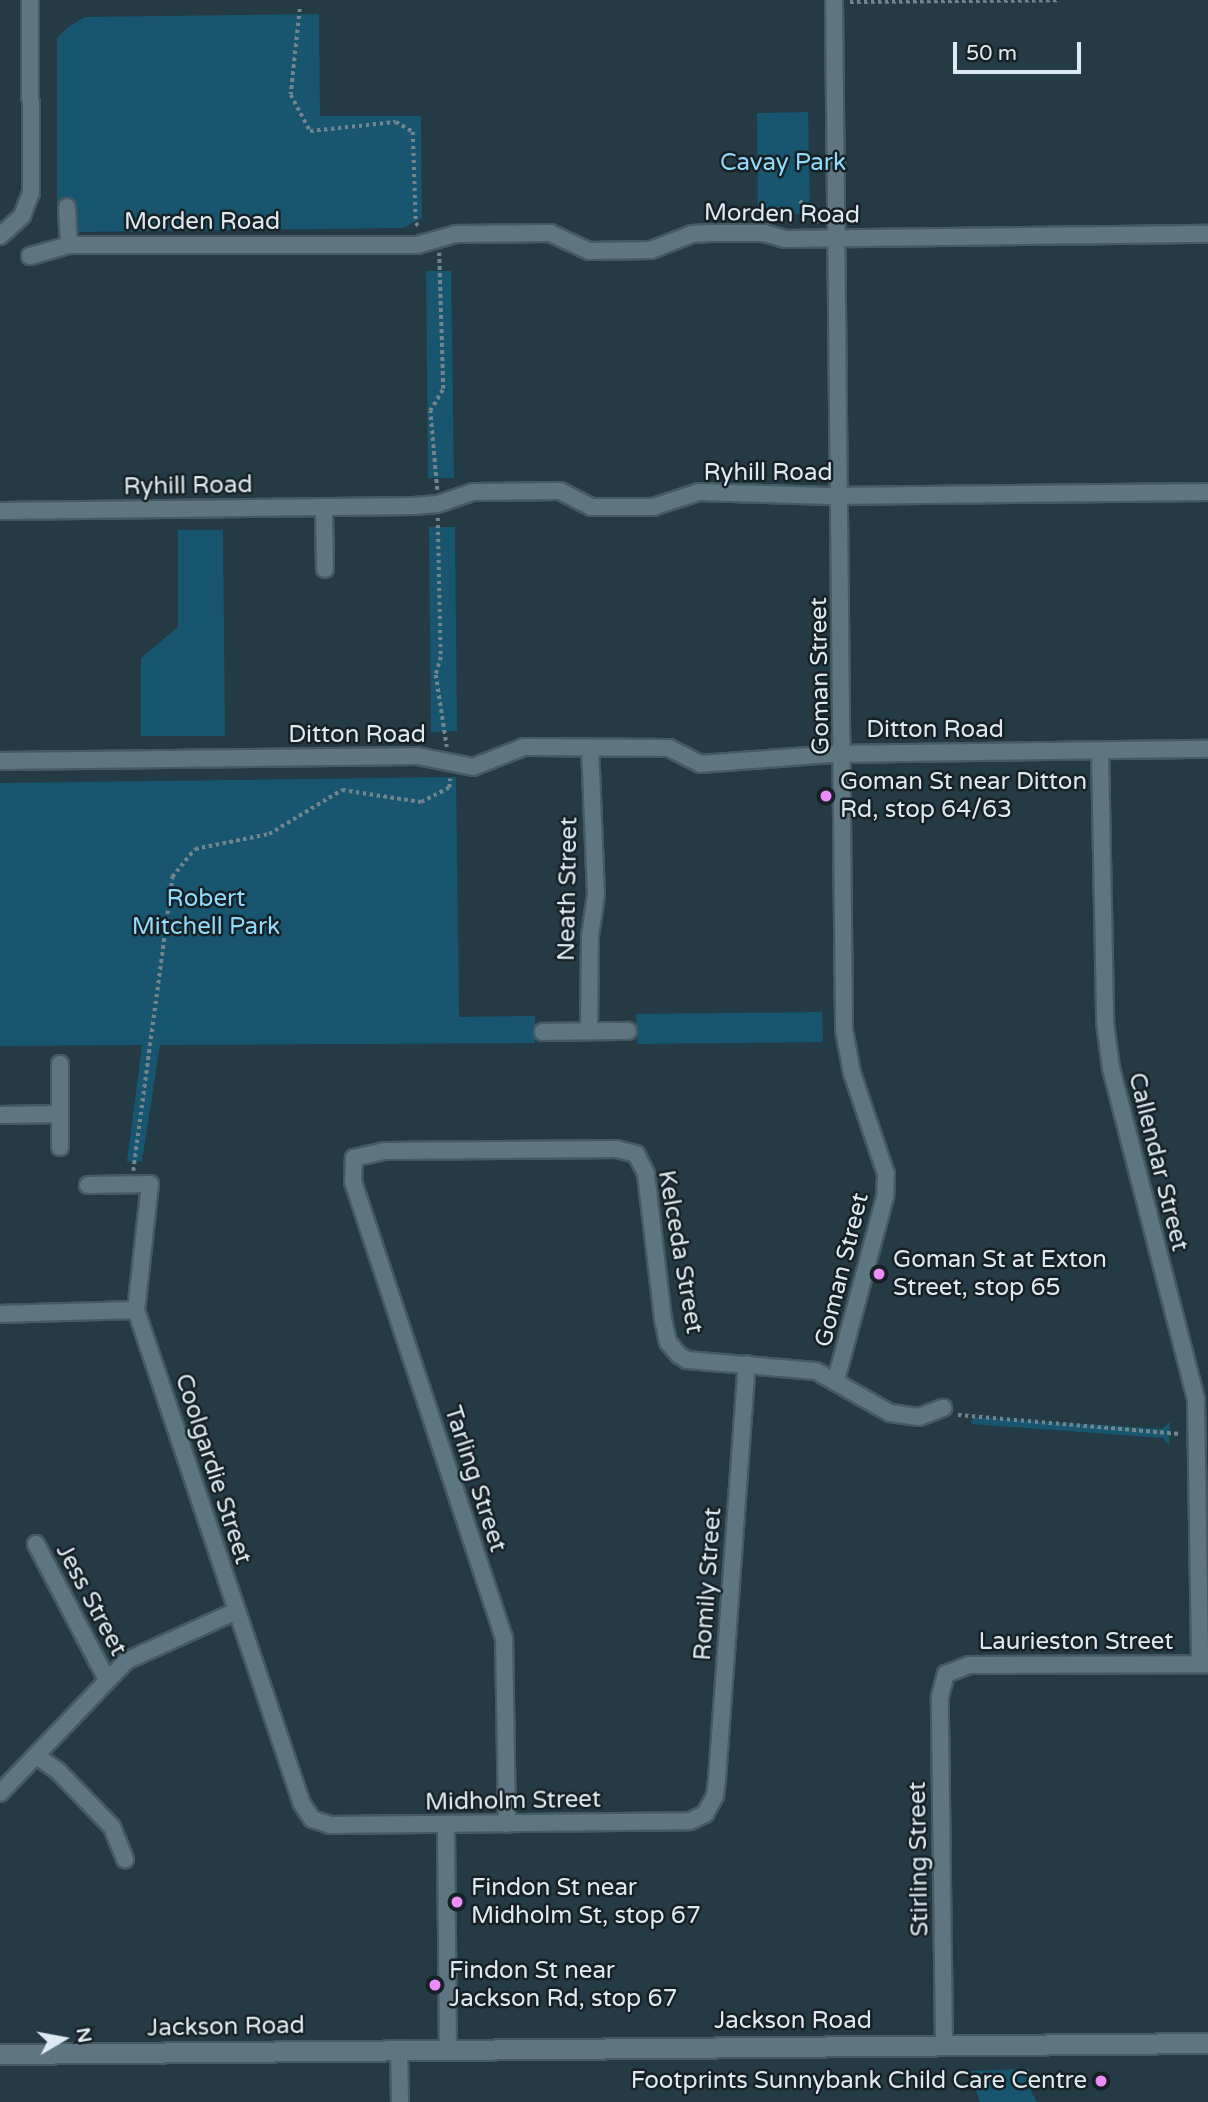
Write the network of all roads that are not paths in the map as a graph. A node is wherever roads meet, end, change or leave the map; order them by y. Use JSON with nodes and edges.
{"nodes":[{"id":1,"x":30,"y":0,"type":"edge"},
{"id":2,"x":842,"y":1,"type":"edge"},
{"id":3,"x":67,"y":206,"type":"dead end"},
{"id":4,"x":1208,"y":234,"type":"edge"},
{"id":5,"x":0,"y":236,"type":"edge"},
{"id":6,"x":838,"y":239,"type":"junction"},
{"id":7,"x":69,"y":245,"type":"junction"},
{"id":8,"x":30,"y":256,"type":"dead end"},
{"id":9,"x":1208,"y":492,"type":"edge"},
{"id":10,"x":840,"y":496,"type":"junction"},
{"id":11,"x":324,"y":507,"type":"junction"},
{"id":12,"x":0,"y":510,"type":"edge"},
{"id":13,"x":325,"y":569,"type":"dead end"},
{"id":14,"x":590,"y":748,"type":"junction"},
{"id":15,"x":1208,"y":750,"type":"edge"},
{"id":16,"x":1100,"y":751,"type":"junction"},
{"id":17,"x":844,"y":754,"type":"junction"},
{"id":18,"x":0,"y":761,"type":"edge"},
{"id":19,"x":589,"y":1031,"type":"junction"},
{"id":20,"x":628,"y":1031,"type":"dead end"},
{"id":21,"x":543,"y":1032,"type":"dead end"},
{"id":22,"x":60,"y":1064,"type":"dead end"},
{"id":23,"x":60,"y":1114,"type":"junction"},
{"id":24,"x":0,"y":1115,"type":"edge"},
{"id":25,"x":60,"y":1147,"type":"dead end"},
{"id":26,"x":354,"y":1158,"type":"joint"},
{"id":27,"x":88,"y":1185,"type":"dead end"},
{"id":28,"x":136,"y":1310,"type":"junction"},
{"id":29,"x":0,"y":1314,"type":"edge"},
{"id":30,"x":747,"y":1364,"type":"junction"},
{"id":31,"x":836,"y":1380,"type":"junction"},
{"id":32,"x":943,"y":1408,"type":"road end"},
{"id":33,"x":36,"y":1544,"type":"dead end"},
{"id":34,"x":236,"y":1611,"type":"junction"},
{"id":35,"x":1204,"y":1664,"type":"edge"},
{"id":36,"x":946,"y":1674,"type":"joint"},
{"id":37,"x":107,"y":1678,"type":"junction"},
{"id":38,"x":38,"y":1757,"type":"junction"},
{"id":39,"x":0,"y":1793,"type":"edge"},
{"id":40,"x":711,"y":1807,"type":"joint"},
{"id":41,"x":313,"y":1819,"type":"joint"},
{"id":42,"x":507,"y":1824,"type":"junction"},
{"id":43,"x":446,"y":1825,"type":"junction"},
{"id":44,"x":125,"y":1860,"type":"dead end"},
{"id":45,"x":1208,"y":2043,"type":"edge"},
{"id":46,"x":944,"y":2044,"type":"junction"},
{"id":47,"x":449,"y":2048,"type":"junction"},
{"id":48,"x":399,"y":2049,"type":"junction"},
{"id":49,"x":0,"y":2054,"type":"edge"},
{"id":50,"x":400,"y":2102,"type":"edge"}],
"edges":[{"from":1,"to":5,"type":"street"},
{"from":2,"to":6,"type":"street","name":"Goman Street"},
{"from":3,"to":7,"type":"street"},
{"from":4,"to":6,"type":"street","name":"Morden Road"},
{"from":6,"to":7,"type":"street","name":"Morden Road"},
{"from":6,"to":10,"type":"street","name":"Goman Street"},
{"from":7,"to":8,"type":"street","name":"Morden Road"},
{"from":9,"to":10,"type":"street","name":"Ryhill Road"},
{"from":10,"to":11,"type":"street","name":"Ryhill Road"},
{"from":10,"to":17,"type":"street","name":"Goman Street"},
{"from":11,"to":12,"type":"street","name":"Ryhill Road"},
{"from":11,"to":13,"type":"street"},
{"from":14,"to":17,"type":"street","name":"Ditton Road"},
{"from":14,"to":18,"type":"street","name":"Ditton Road"},
{"from":14,"to":19,"type":"street","name":"Neath Street"},
{"from":15,"to":16,"type":"street","name":"Ditton Road"},
{"from":16,"to":17,"type":"street","name":"Ditton Road"},
{"from":16,"to":35,"type":"street","name":"Callendar Street"},
{"from":17,"to":31,"type":"street","name":"Goman Street"},
{"from":19,"to":20,"type":"street"},
{"from":19,"to":21,"type":"street"},
{"from":22,"to":23,"type":"street"},
{"from":23,"to":24,"type":"street"},
{"from":23,"to":25,"type":"street"},
{"from":26,"to":30,"type":"street","name":"Kelceda Street"},
{"from":26,"to":42,"type":"street","name":"Tarling Street"},
{"from":27,"to":28,"type":"street","name":"Coolgardie Street"},
{"from":28,"to":29,"type":"street"},
{"from":28,"to":34,"type":"street","name":"Coolgardie Street"},
{"from":30,"to":31,"type":"street","name":"Kelceda Street"},
{"from":30,"to":40,"type":"street","name":"Romily Street"},
{"from":31,"to":32,"type":"street","name":"Kelceda Street"},
{"from":33,"to":37,"type":"street","name":"Jess Street"},
{"from":34,"to":37,"type":"street"},
{"from":34,"to":41,"type":"street","name":"Coolgardie Street"},
{"from":35,"to":36,"type":"street","name":"Laurieston Street"},
{"from":36,"to":46,"type":"street","name":"Stirling Street"},
{"from":37,"to":38,"type":"street"},
{"from":38,"to":39,"type":"street"},
{"from":38,"to":44,"type":"street"},
{"from":40,"to":42,"type":"street","name":"Midholm Street"},
{"from":41,"to":43,"type":"street","name":"Midholm Street"},
{"from":42,"to":43,"type":"street","name":"Midholm Street"},
{"from":43,"to":47,"type":"street"},
{"from":45,"to":46,"type":"street","name":"Jackson Road"},
{"from":46,"to":47,"type":"street","name":"Jackson Road"},
{"from":47,"to":48,"type":"street","name":"Jackson Road"},
{"from":48,"to":49,"type":"street","name":"Jackson Road"},
{"from":48,"to":50,"type":"street"}]}
